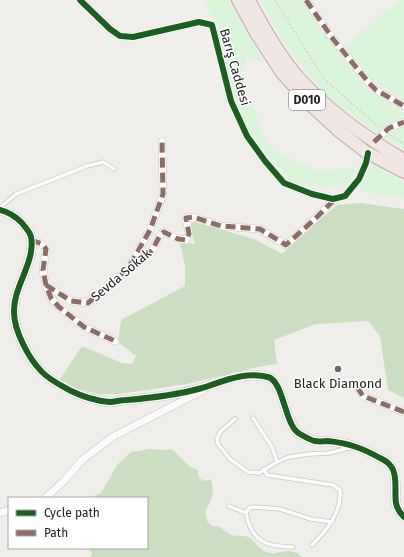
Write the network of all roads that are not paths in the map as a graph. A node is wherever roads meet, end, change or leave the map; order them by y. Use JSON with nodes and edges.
{"nodes":[{"id":1,"x":80,"y":0,"type":"edge"},
{"id":2,"x":238,"y":0,"type":"edge"},
{"id":3,"x":249,"y":0,"type":"edge"},
{"id":4,"x":306,"y":0,"type":"edge"},
{"id":5,"x":404,"y":106,"type":"edge"},
{"id":6,"x":404,"y":122,"type":"edge"},
{"id":7,"x":162,"y":142,"type":"dead end"},
{"id":8,"x":374,"y":142,"type":"junction"},
{"id":9,"x":368,"y":153,"type":"junction"},
{"id":10,"x":404,"y":160,"type":"edge"},
{"id":11,"x":114,"y":169,"type":"dead end"},
{"id":12,"x":404,"y":172,"type":"edge"},
{"id":13,"x":336,"y":198,"type":"junction"},
{"id":14,"x":0,"y":210,"type":"edge"},
{"id":15,"x":31,"y":240,"type":"junction"},
{"id":16,"x":129,"y":266,"type":"junction"},
{"id":17,"x":46,"y":285,"type":"junction"},
{"id":18,"x":115,"y":341,"type":"dead end"},
{"id":19,"x":220,"y":382,"type":"junction"},
{"id":20,"x":357,"y":387,"type":"dead end"},
{"id":21,"x":404,"y":412,"type":"edge"},
{"id":22,"x":253,"y":418,"type":"dead end"},
{"id":23,"x":235,"y":419,"type":"dead end"},
{"id":24,"x":356,"y":446,"type":"junction"},
{"id":25,"x":277,"y":462,"type":"junction"},
{"id":26,"x":264,"y":469,"type":"junction"},
{"id":27,"x":46,"y":497,"type":"edge"},
{"id":28,"x":229,"y":506,"type":"dead end"},
{"id":29,"x":246,"y":513,"type":"junction"},
{"id":30,"x":404,"y":517,"type":"edge"},
{"id":31,"x":332,"y":522,"type":"junction"},
{"id":32,"x":312,"y":544,"type":"dead end"},
{"id":33,"x":293,"y":547,"type":"dead end"}],
"edges":[{"from":1,"to":13,"type":"street","name":"Barış Caddesi"},
{"from":2,"to":9,"type":"highway","number":"D010"},
{"from":3,"to":8,"type":"highway","number":"D010"},
{"from":4,"to":5,"type":"street"},
{"from":6,"to":8,"type":"street"},
{"from":7,"to":16,"type":"street"},
{"from":8,"to":10,"type":"highway","number":"D010"},
{"from":9,"to":12,"type":"highway","number":"D010"},
{"from":9,"to":13,"type":"street"},
{"from":11,"to":14,"type":"lane"},
{"from":13,"to":16,"type":"street","name":"Sevda Sokak"},
{"from":14,"to":15,"type":"street"},
{"from":15,"to":17,"type":"street"},
{"from":15,"to":19,"type":"street"},
{"from":16,"to":17,"type":"street","name":"Sevda Sokak"},
{"from":17,"to":18,"type":"street"},
{"from":19,"to":24,"type":"street"},
{"from":19,"to":27,"type":"street"},
{"from":20,"to":21,"type":"street"},
{"from":22,"to":25,"type":"lane"},
{"from":23,"to":26,"type":"lane"},
{"from":24,"to":25,"type":"lane"},
{"from":24,"to":30,"type":"street"},
{"from":25,"to":26,"type":"lane"},
{"from":26,"to":31,"type":"lane"},
{"from":28,"to":29,"type":"lane"},
{"from":29,"to":31,"type":"lane"},
{"from":29,"to":33,"type":"lane"},
{"from":31,"to":32,"type":"lane"}]}
